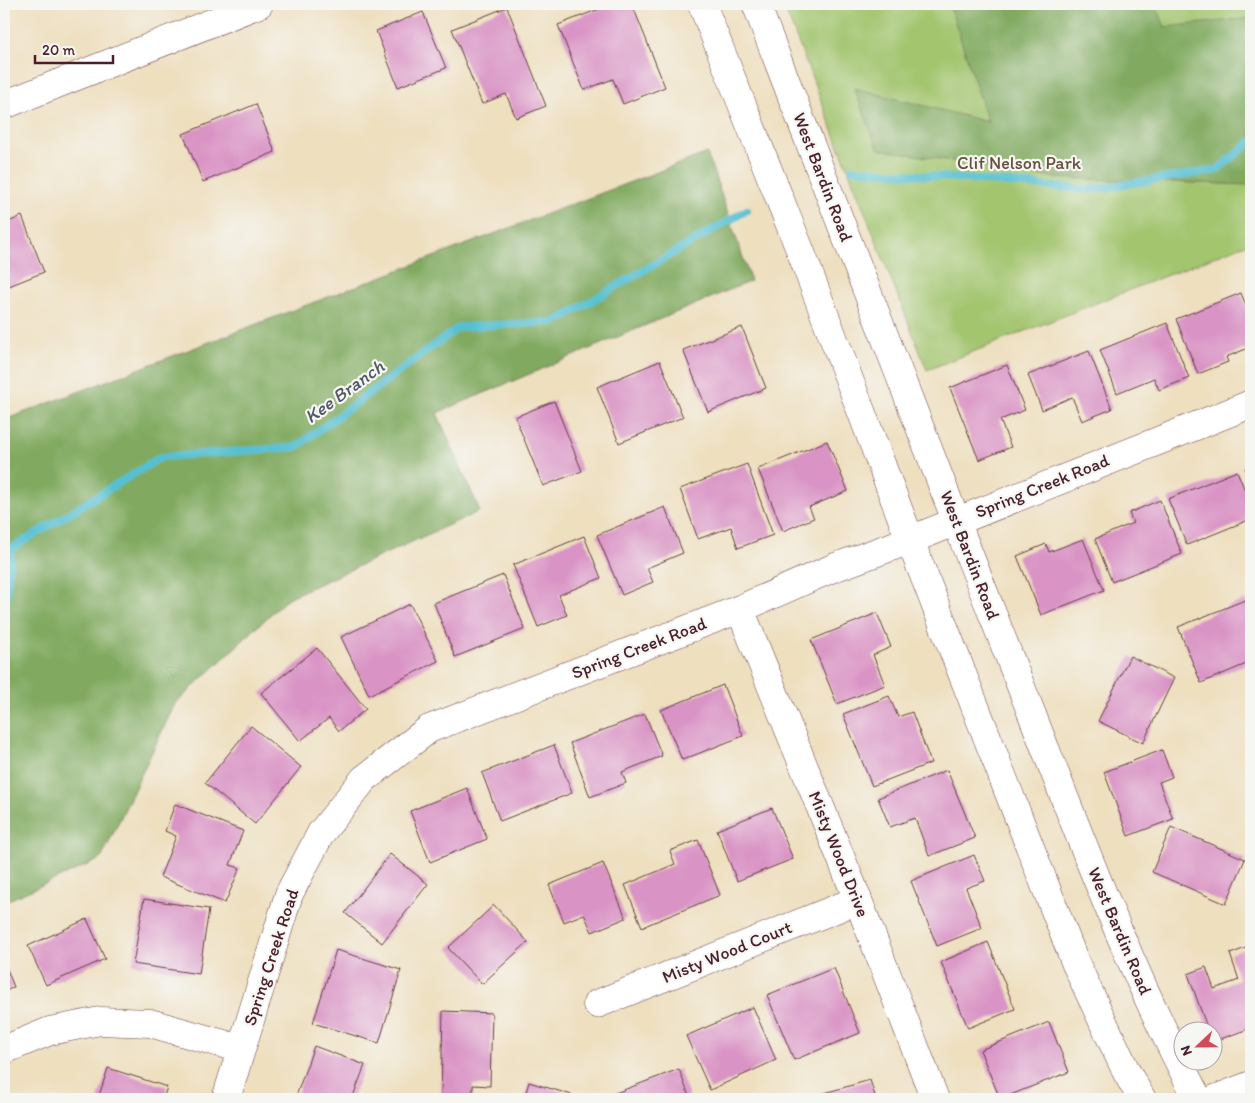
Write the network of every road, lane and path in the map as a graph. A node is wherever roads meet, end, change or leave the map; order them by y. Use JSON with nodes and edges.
{"nodes":[{"id":1,"x":259,"y":4,"type":"edge"},
{"id":2,"x":702,"y":4,"type":"edge"},
{"id":3,"x":756,"y":4,"type":"edge"},
{"id":4,"x":7,"y":96,"type":"edge"},
{"id":5,"x":1251,"y":404,"type":"edge"},
{"id":6,"x":956,"y":521,"type":"junction"},
{"id":7,"x":910,"y":540,"type":"junction"},
{"id":8,"x":740,"y":609,"type":"junction"},
{"id":9,"x":858,"y":900,"type":"junction"},
{"id":10,"x":597,"y":1004,"type":"dead end"},
{"id":11,"x":241,"y":1049,"type":"junction"},
{"id":12,"x":4,"y":1050,"type":"edge"},
{"id":13,"x":1251,"y":1085,"type":"edge"},
{"id":14,"x":226,"y":1099,"type":"edge"},
{"id":15,"x":935,"y":1099,"type":"edge"},
{"id":16,"x":1142,"y":1099,"type":"edge"},
{"id":17,"x":1198,"y":1099,"type":"edge"},
{"id":18,"x":1215,"y":1099,"type":"edge"}],
"edges":[{"from":1,"to":4,"type":"street"},
{"from":2,"to":7,"type":"street"},
{"from":3,"to":6,"type":"street","name":"West Bardin Road"},
{"from":5,"to":6,"type":"street","name":"Spring Creek Road"},
{"from":6,"to":7,"type":"street","name":"Spring Creek Road"},
{"from":6,"to":17,"type":"street","name":"West Bardin Road"},
{"from":7,"to":8,"type":"street","name":"Spring Creek Road"},
{"from":7,"to":16,"type":"street"},
{"from":8,"to":9,"type":"street","name":"Misty Wood Drive"},
{"from":8,"to":11,"type":"street","name":"Spring Creek Road"},
{"from":9,"to":10,"type":"street","name":"Misty Wood Court"},
{"from":9,"to":15,"type":"street","name":"Misty Wood Drive"},
{"from":11,"to":12,"type":"street"},
{"from":11,"to":14,"type":"street","name":"Spring Creek Road"},
{"from":13,"to":18,"type":"street"}]}
